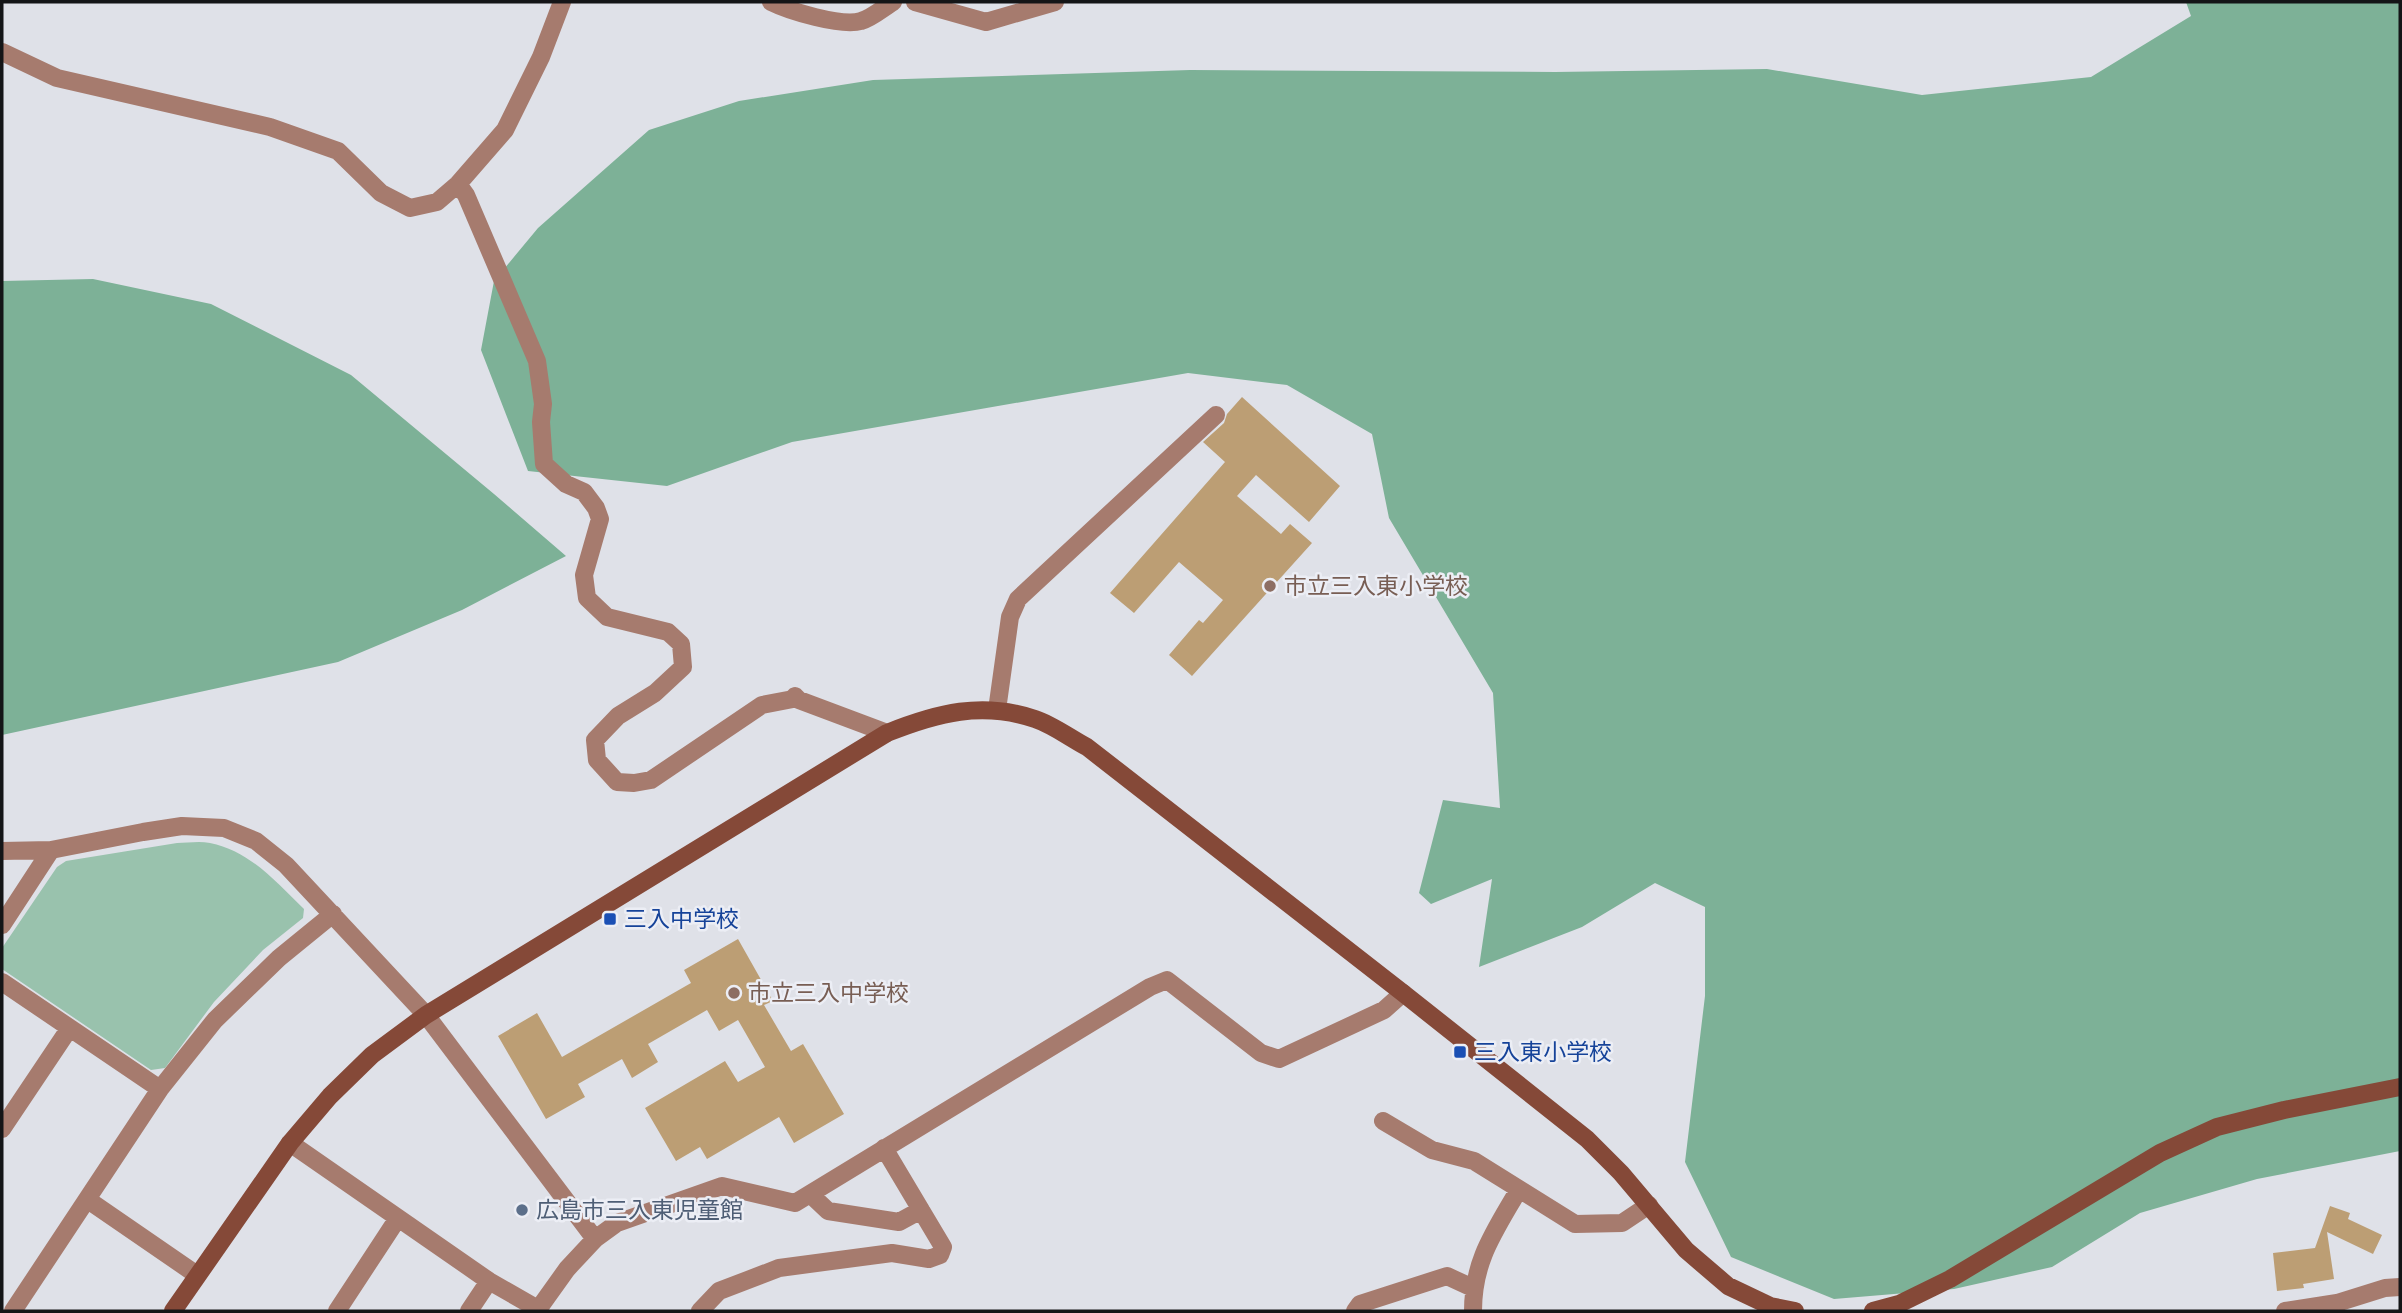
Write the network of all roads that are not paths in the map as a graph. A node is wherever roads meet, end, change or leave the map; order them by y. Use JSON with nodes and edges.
{"nodes":[{"id":1,"x":562,"y":2,"type":"edge"},
{"id":2,"x":771,"y":2,"type":"edge"},
{"id":3,"x":894,"y":2,"type":"edge"},
{"id":4,"x":915,"y":2,"type":"edge"},
{"id":5,"x":1055,"y":2,"type":"edge"},
{"id":6,"x":2,"y":52,"type":"edge"},
{"id":7,"x":458,"y":184,"type":"junction"},
{"id":8,"x":1216,"y":415,"type":"dead end"},
{"id":9,"x":997,"y":710,"type":"junction"},
{"id":10,"x":887,"y":733,"type":"junction"},
{"id":11,"x":51,"y":850,"type":"junction"},
{"id":12,"x":2,"y":851,"type":"edge"},
{"id":13,"x":333,"y":914,"type":"junction"},
{"id":14,"x":2,"y":925,"type":"edge"},
{"id":15,"x":2,"y":982,"type":"edge"},
{"id":16,"x":1403,"y":993,"type":"junction"},
{"id":17,"x":426,"y":1015,"type":"junction"},
{"id":18,"x":69,"y":1029,"type":"junction"},
{"id":19,"x":2400,"y":1087,"type":"edge"},
{"id":20,"x":160,"y":1089,"type":"junction"},
{"id":21,"x":1383,"y":1121,"type":"dead end"},
{"id":22,"x":2,"y":1129,"type":"edge"},
{"id":23,"x":290,"y":1143,"type":"junction"},
{"id":24,"x":884,"y":1148,"type":"junction"},
{"id":25,"x":1519,"y":1189,"type":"junction"},
{"id":26,"x":810,"y":1194,"type":"junction"},
{"id":27,"x":88,"y":1200,"type":"junction"},
{"id":28,"x":1649,"y":1205,"type":"junction"},
{"id":29,"x":921,"y":1210,"type":"junction"},
{"id":30,"x":398,"y":1218,"type":"junction"},
{"id":31,"x":595,"y":1239,"type":"junction"},
{"id":32,"x":197,"y":1275,"type":"junction"},
{"id":33,"x":489,"y":1281,"type":"junction"},
{"id":34,"x":2400,"y":1287,"type":"edge"},
{"id":35,"x":1473,"y":1288,"type":"junction"},
{"id":36,"x":538,"y":1310,"type":"edge"},
{"id":37,"x":13,"y":1311,"type":"edge"},
{"id":38,"x":173,"y":1311,"type":"edge"},
{"id":39,"x":337,"y":1311,"type":"edge"},
{"id":40,"x":469,"y":1311,"type":"edge"},
{"id":41,"x":701,"y":1311,"type":"edge"},
{"id":42,"x":1355,"y":1311,"type":"edge"},
{"id":43,"x":1473,"y":1311,"type":"edge"},
{"id":44,"x":1795,"y":1311,"type":"edge"},
{"id":45,"x":1872,"y":1311,"type":"edge"},
{"id":46,"x":2285,"y":1311,"type":"edge"}],
"edges":[{"from":1,"to":7,"type":"street"},
{"from":2,"to":3,"type":"street"},
{"from":4,"to":5,"type":"street"},
{"from":6,"to":7,"type":"street"},
{"from":7,"to":10,"type":"street"},
{"from":8,"to":9,"type":"street"},
{"from":9,"to":10,"type":"street"},
{"from":9,"to":16,"type":"street"},
{"from":10,"to":17,"type":"street"},
{"from":11,"to":12,"type":"street"},
{"from":11,"to":13,"type":"street"},
{"from":11,"to":14,"type":"street"},
{"from":13,"to":17,"type":"street"},
{"from":13,"to":20,"type":"street"},
{"from":15,"to":18,"type":"street"},
{"from":16,"to":24,"type":"street"},
{"from":16,"to":28,"type":"street"},
{"from":17,"to":23,"type":"street"},
{"from":17,"to":31,"type":"street"},
{"from":18,"to":20,"type":"street"},
{"from":18,"to":22,"type":"street"},
{"from":19,"to":45,"type":"street"},
{"from":20,"to":27,"type":"street"},
{"from":21,"to":25,"type":"street"},
{"from":23,"to":30,"type":"street"},
{"from":23,"to":32,"type":"street"},
{"from":24,"to":26,"type":"street"},
{"from":24,"to":29,"type":"street"},
{"from":25,"to":28,"type":"street"},
{"from":25,"to":35,"type":"street"},
{"from":26,"to":29,"type":"street"},
{"from":26,"to":31,"type":"street"},
{"from":27,"to":32,"type":"street"},
{"from":27,"to":37,"type":"street"},
{"from":28,"to":44,"type":"street"},
{"from":29,"to":41,"type":"street"},
{"from":30,"to":33,"type":"street"},
{"from":30,"to":39,"type":"street"},
{"from":31,"to":36,"type":"street"},
{"from":32,"to":38,"type":"street"},
{"from":33,"to":36,"type":"street"},
{"from":33,"to":40,"type":"street"},
{"from":34,"to":46,"type":"street"},
{"from":35,"to":42,"type":"street"},
{"from":35,"to":43,"type":"street"}]}
